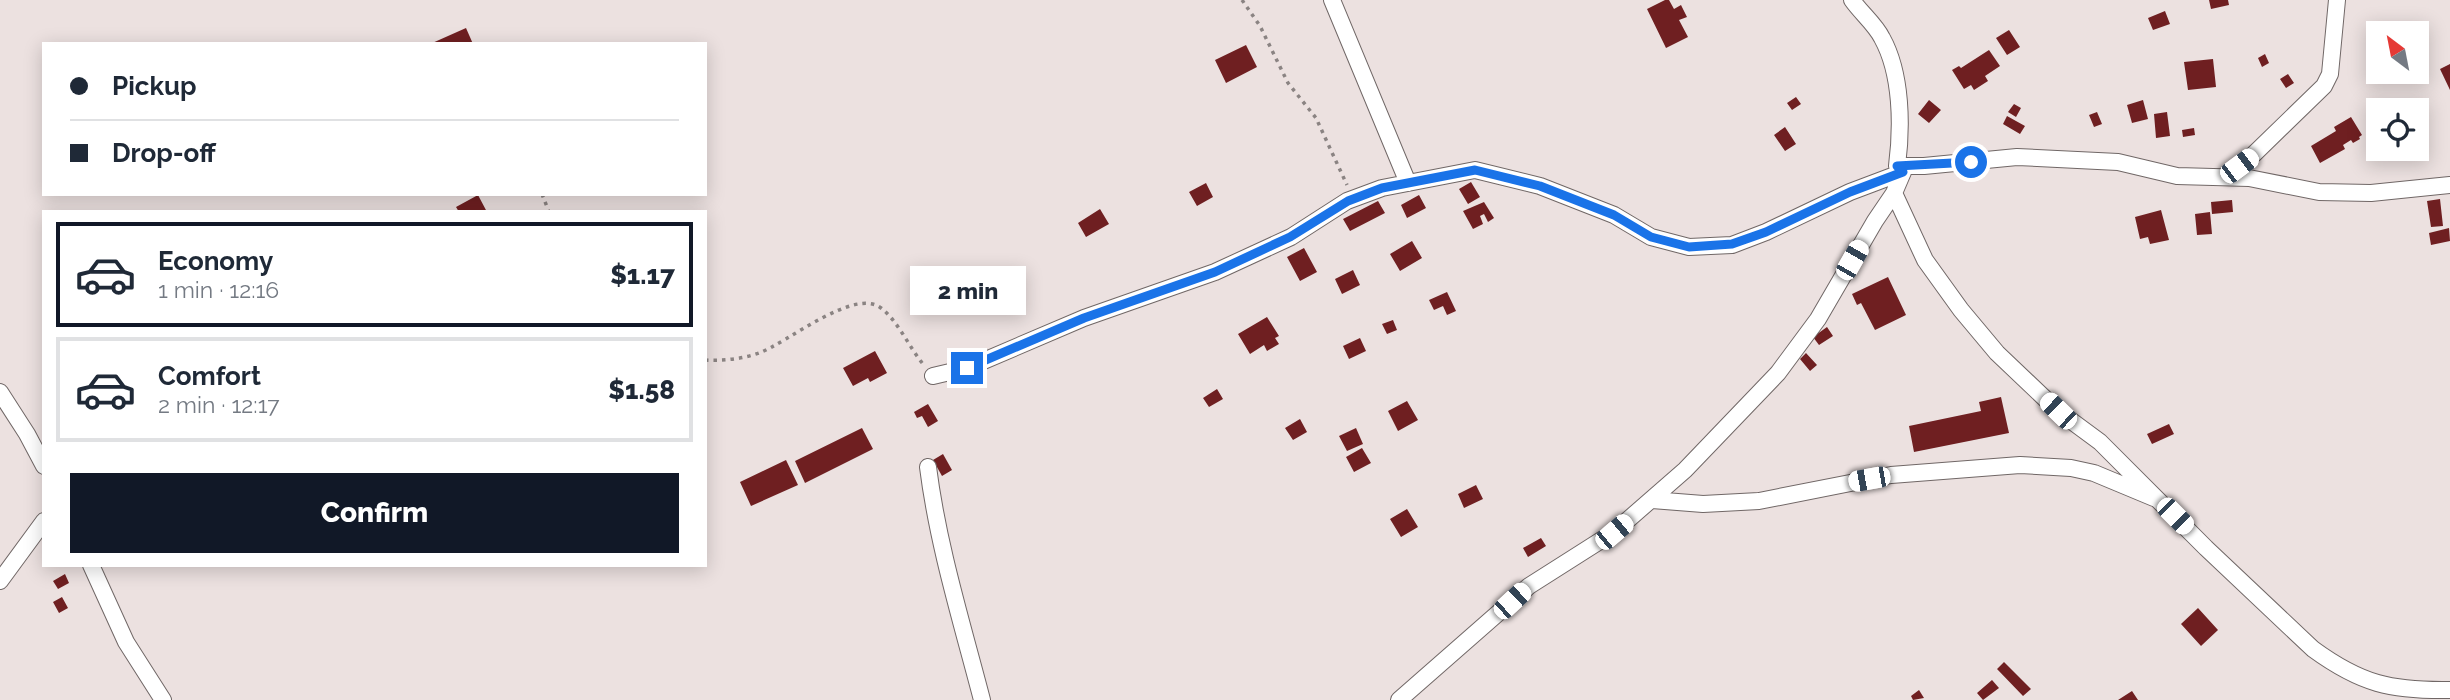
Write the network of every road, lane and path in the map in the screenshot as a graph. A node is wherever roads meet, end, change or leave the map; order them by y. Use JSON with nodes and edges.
{"nodes":[{"id":1,"x":1242,"y":0,"type":"edge"},
{"id":2,"x":1332,"y":0,"type":"edge"},
{"id":3,"x":1852,"y":0,"type":"edge"},
{"id":4,"x":2337,"y":0,"type":"edge"},
{"id":5,"x":1900,"y":169,"type":"junction"},
{"id":6,"x":2225,"y":177,"type":"junction"},
{"id":7,"x":1408,"y":183,"type":"junction"},
{"id":8,"x":2450,"y":185,"type":"edge"},
{"id":9,"x":1894,"y":193,"type":"junction"},
{"id":10,"x":1355,"y":198,"type":"junction"},
{"id":11,"x":707,"y":360,"type":"edge"},
{"id":12,"x":933,"y":376,"type":"joint"},
{"id":13,"x":0,"y":392,"type":"edge"},
{"id":14,"x":42,"y":462,"type":"edge"},
{"id":15,"x":928,"y":467,"type":"dead end"},
{"id":16,"x":1652,"y":500,"type":"junction"},
{"id":17,"x":2159,"y":500,"type":"junction"},
{"id":18,"x":42,"y":524,"type":"edge"},
{"id":19,"x":92,"y":567,"type":"edge"},
{"id":20,"x":0,"y":581,"type":"edge"},
{"id":21,"x":1424,"y":680,"type":"junction"},
{"id":22,"x":2450,"y":690,"type":"edge"},
{"id":23,"x":2409,"y":695,"type":"edge"},
{"id":24,"x":163,"y":700,"type":"edge"},
{"id":25,"x":982,"y":700,"type":"edge"},
{"id":26,"x":1399,"y":700,"type":"edge"},
{"id":27,"x":1423,"y":700,"type":"edge"}],
"edges":[{"from":1,"to":10,"type":"path"},
{"from":2,"to":7,"type":"street"},
{"from":3,"to":5,"type":"street"},
{"from":4,"to":6,"type":"street"},
{"from":5,"to":6,"type":"street"},
{"from":5,"to":7,"type":"street"},
{"from":5,"to":9,"type":"street"},
{"from":6,"to":8,"type":"street"},
{"from":7,"to":10,"type":"street"},
{"from":9,"to":16,"type":"street"},
{"from":9,"to":17,"type":"street"},
{"from":10,"to":12,"type":"street"},
{"from":11,"to":12,"type":"path"},
{"from":13,"to":14,"type":"street"},
{"from":15,"to":25,"type":"street"},
{"from":16,"to":17,"type":"street"},
{"from":16,"to":21,"type":"street"},
{"from":17,"to":23,"type":"street"},
{"from":18,"to":20,"type":"street"},
{"from":19,"to":24,"type":"street"},
{"from":21,"to":26,"type":"street"},
{"from":21,"to":27,"type":"street"},
{"from":22,"to":23,"type":"street"}]}
